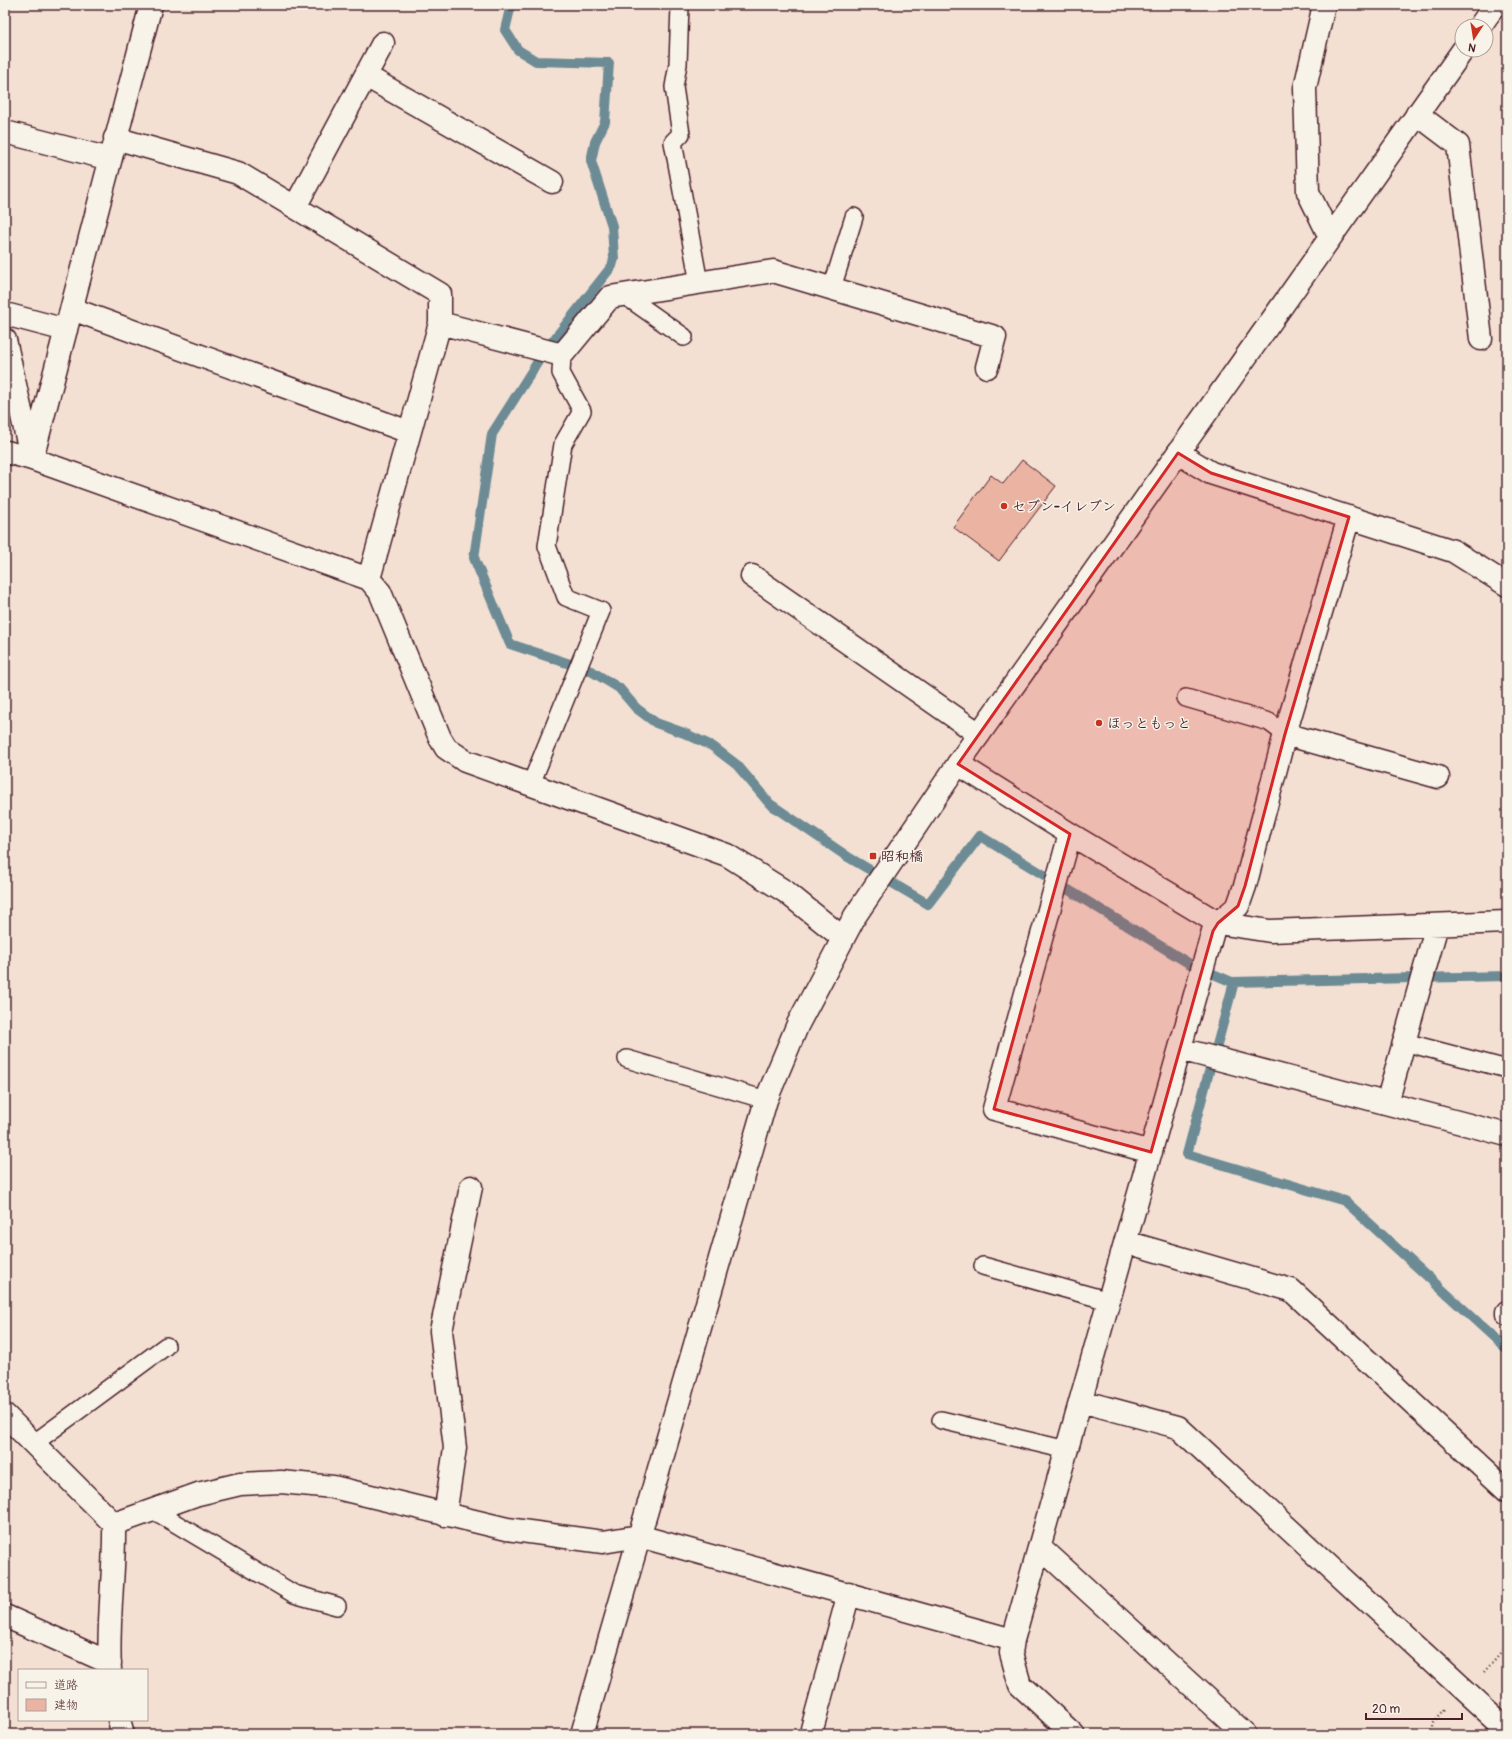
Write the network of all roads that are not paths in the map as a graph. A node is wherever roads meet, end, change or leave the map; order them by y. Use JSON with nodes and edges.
{"nodes":[{"id":1,"x":151,"y":5,"type":"edge"},
{"id":2,"x":680,"y":5,"type":"edge"},
{"id":3,"x":1324,"y":5,"type":"edge"},
{"id":4,"x":1495,"y":5,"type":"edge"},
{"id":5,"x":1486,"y":18,"type":"edge"},
{"id":6,"x":383,"y":43,"type":"dead end"},
{"id":7,"x":1457,"y":58,"type":"edge"},
{"id":8,"x":366,"y":76,"type":"junction"},
{"id":9,"x":1417,"y":114,"type":"junction"},
{"id":10,"x":5,"y":132,"type":"edge"},
{"id":11,"x":115,"y":138,"type":"junction"},
{"id":12,"x":110,"y":159,"type":"junction"},
{"id":13,"x":552,"y":182,"type":"dead end"},
{"id":14,"x":295,"y":207,"type":"junction"},
{"id":15,"x":854,"y":217,"type":"dead end"},
{"id":16,"x":1330,"y":237,"type":"junction"},
{"id":17,"x":698,"y":283,"type":"junction"},
{"id":18,"x":832,"y":288,"type":"junction"},
{"id":19,"x":623,"y":294,"type":"junction"},
{"id":20,"x":72,"y":309,"type":"junction"},
{"id":21,"x":5,"y":314,"type":"edge"},
{"id":22,"x":440,"y":323,"type":"junction"},
{"id":23,"x":66,"y":330,"type":"junction"},
{"id":24,"x":684,"y":337,"type":"dead end"},
{"id":25,"x":5,"y":340,"type":"edge"},
{"id":26,"x":1481,"y":340,"type":"dead end"},
{"id":27,"x":558,"y":354,"type":"junction"},
{"id":28,"x":986,"y":367,"type":"dead end"},
{"id":29,"x":408,"y":432,"type":"junction"},
{"id":30,"x":1178,"y":453,"type":"junction"},
{"id":31,"x":5,"y":454,"type":"edge"},
{"id":32,"x":32,"y":459,"type":"junction"},
{"id":33,"x":1349,"y":517,"type":"junction"},
{"id":34,"x":752,"y":576,"type":"dead end"},
{"id":35,"x":369,"y":579,"type":"junction"},
{"id":36,"x":1507,"y":585,"type":"edge"},
{"id":37,"x":1186,"y":698,"type":"dead end"},
{"id":38,"x":979,"y":734,"type":"junction"},
{"id":39,"x":1285,"y":734,"type":"junction"},
{"id":40,"x":958,"y":764,"type":"junction"},
{"id":41,"x":1438,"y":777,"type":"dead end"},
{"id":42,"x":531,"y":784,"type":"junction"},
{"id":43,"x":1070,"y":834,"type":"junction"},
{"id":44,"x":1507,"y":922,"type":"edge"},
{"id":45,"x":1218,"y":923,"type":"junction"},
{"id":46,"x":1437,"y":925,"type":"junction"},
{"id":47,"x":842,"y":938,"type":"junction"},
{"id":48,"x":1404,"y":1042,"type":"junction"},
{"id":49,"x":1180,"y":1049,"type":"junction"},
{"id":50,"x":627,"y":1059,"type":"dead end"},
{"id":51,"x":1507,"y":1069,"type":"edge"},
{"id":52,"x":766,"y":1100,"type":"junction"},
{"id":53,"x":1387,"y":1103,"type":"junction"},
{"id":54,"x":1507,"y":1135,"type":"edge"},
{"id":55,"x":1151,"y":1152,"type":"junction"},
{"id":56,"x":471,"y":1187,"type":"dead end"},
{"id":57,"x":1126,"y":1242,"type":"junction"},
{"id":58,"x":983,"y":1266,"type":"dead end"},
{"id":59,"x":1109,"y":1301,"type":"junction"},
{"id":60,"x":166,"y":1346,"type":"dead end"},
{"id":61,"x":1081,"y":1402,"type":"junction"},
{"id":62,"x":5,"y":1415,"type":"edge"},
{"id":63,"x":941,"y":1420,"type":"dead end"},
{"id":64,"x":33,"y":1444,"type":"junction"},
{"id":65,"x":1067,"y":1450,"type":"junction"},
{"id":66,"x":1507,"y":1490,"type":"edge"},
{"id":67,"x":153,"y":1510,"type":"junction"},
{"id":68,"x":445,"y":1515,"type":"junction"},
{"id":69,"x":114,"y":1524,"type":"junction"},
{"id":70,"x":640,"y":1536,"type":"junction"},
{"id":71,"x":1040,"y":1547,"type":"junction"},
{"id":72,"x":849,"y":1593,"type":"junction"},
{"id":73,"x":337,"y":1606,"type":"dead end"},
{"id":74,"x":5,"y":1616,"type":"edge"},
{"id":75,"x":1013,"y":1640,"type":"junction"},
{"id":76,"x":110,"y":1666,"type":"edge"},
{"id":77,"x":119,"y":1721,"type":"edge"},
{"id":78,"x":812,"y":1728,"type":"dead end"},
{"id":79,"x":1507,"y":1730,"type":"edge"},
{"id":80,"x":1066,"y":1732,"type":"edge"},
{"id":81,"x":123,"y":1734,"type":"edge"},
{"id":82,"x":582,"y":1734,"type":"edge"},
{"id":83,"x":1245,"y":1734,"type":"edge"}],
"edges":[{"from":1,"to":11,"type":"street"},
{"from":2,"to":17,"type":"lane"},
{"from":3,"to":16,"type":"street"},
{"from":4,"to":5,"type":"street"},
{"from":6,"to":8,"type":"street"},
{"from":7,"to":9,"type":"street"},
{"from":8,"to":13,"type":"street"},
{"from":8,"to":14,"type":"street"},
{"from":9,"to":16,"type":"street"},
{"from":9,"to":26,"type":"street"},
{"from":10,"to":12,"type":"street"},
{"from":11,"to":12,"type":"street"},
{"from":11,"to":14,"type":"street"},
{"from":12,"to":20,"type":"street"},
{"from":14,"to":22,"type":"street"},
{"from":15,"to":18,"type":"lane"},
{"from":16,"to":30,"type":"street"},
{"from":17,"to":18,"type":"street"},
{"from":17,"to":19,"type":"street"},
{"from":18,"to":28,"type":"street"},
{"from":19,"to":24,"type":"lane"},
{"from":19,"to":27,"type":"street"},
{"from":20,"to":23,"type":"street"},
{"from":20,"to":29,"type":"street"},
{"from":21,"to":23,"type":"street"},
{"from":22,"to":27,"type":"street"},
{"from":22,"to":29,"type":"street"},
{"from":23,"to":32,"type":"street"},
{"from":25,"to":32,"type":"street"},
{"from":27,"to":42,"type":"lane"},
{"from":29,"to":35,"type":"street"},
{"from":30,"to":33,"type":"street"},
{"from":30,"to":38,"type":"street"},
{"from":31,"to":32,"type":"street"},
{"from":32,"to":35,"type":"street"},
{"from":33,"to":36,"type":"street"},
{"from":33,"to":39,"type":"street"},
{"from":34,"to":38,"type":"street"},
{"from":35,"to":42,"type":"street"},
{"from":37,"to":39,"type":"lane"},
{"from":38,"to":40,"type":"street"},
{"from":39,"to":41,"type":"street"},
{"from":39,"to":45,"type":"street"},
{"from":40,"to":43,"type":"street"},
{"from":40,"to":47,"type":"street"},
{"from":42,"to":47,"type":"street"},
{"from":43,"to":45,"type":"street"},
{"from":43,"to":55,"type":"street"},
{"from":44,"to":46,"type":"street"},
{"from":45,"to":46,"type":"street"},
{"from":45,"to":49,"type":"street"},
{"from":46,"to":48,"type":"street"},
{"from":47,"to":52,"type":"street"},
{"from":48,"to":51,"type":"lane"},
{"from":48,"to":53,"type":"street"},
{"from":49,"to":53,"type":"street"},
{"from":49,"to":55,"type":"street"},
{"from":50,"to":52,"type":"lane"},
{"from":52,"to":70,"type":"street"},
{"from":53,"to":54,"type":"street"},
{"from":55,"to":57,"type":"street"},
{"from":56,"to":68,"type":"street"},
{"from":57,"to":59,"type":"street"},
{"from":57,"to":66,"type":"street"},
{"from":58,"to":59,"type":"lane"},
{"from":59,"to":61,"type":"street"},
{"from":60,"to":64,"type":"lane"},
{"from":61,"to":65,"type":"street"},
{"from":61,"to":79,"type":"street"},
{"from":62,"to":64,"type":"street"},
{"from":63,"to":65,"type":"lane"},
{"from":64,"to":69,"type":"street"},
{"from":65,"to":71,"type":"street"},
{"from":67,"to":68,"type":"street"},
{"from":67,"to":69,"type":"street"},
{"from":67,"to":73,"type":"lane"},
{"from":68,"to":70,"type":"street"},
{"from":69,"to":76,"type":"street"},
{"from":70,"to":72,"type":"street"},
{"from":70,"to":82,"type":"street"},
{"from":71,"to":75,"type":"street"},
{"from":71,"to":83,"type":"street"},
{"from":72,"to":75,"type":"street"},
{"from":72,"to":78,"type":"street"},
{"from":74,"to":76,"type":"street"},
{"from":75,"to":80,"type":"street"},
{"from":77,"to":81,"type":"street"}]}
